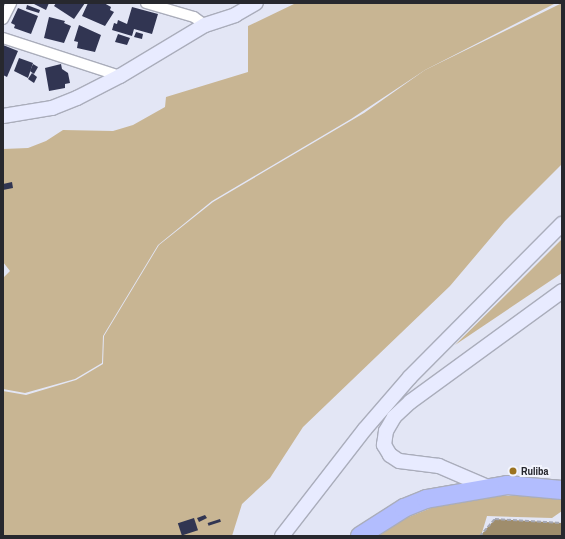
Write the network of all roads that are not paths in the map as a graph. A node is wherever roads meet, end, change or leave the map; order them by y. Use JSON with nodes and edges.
{"nodes":[{"id":1,"x":11,"y":3,"type":"edge"},
{"id":2,"x":146,"y":3,"type":"edge"},
{"id":3,"x":256,"y":3,"type":"edge"},
{"id":4,"x":3,"y":19,"type":"edge"},
{"id":5,"x":205,"y":25,"type":"junction"},
{"id":6,"x":3,"y":38,"type":"edge"},
{"id":7,"x":120,"y":76,"type":"junction"},
{"id":8,"x":3,"y":116,"type":"edge"},
{"id":9,"x":562,"y":224,"type":"edge"},
{"id":10,"x":562,"y":291,"type":"edge"},
{"id":11,"x":490,"y":488,"type":"junction"},
{"id":12,"x":562,"y":490,"type":"edge"},
{"id":13,"x":282,"y":536,"type":"edge"},
{"id":14,"x":360,"y":536,"type":"edge"}],
"edges":[{"from":1,"to":4,"type":"street"},
{"from":2,"to":5,"type":"street"},
{"from":3,"to":5,"type":"main road"},
{"from":5,"to":7,"type":"main road"},
{"from":6,"to":7,"type":"street"},
{"from":7,"to":8,"type":"main road"},
{"from":9,"to":13,"type":"main road"},
{"from":10,"to":11,"type":"main road"},
{"from":11,"to":12,"type":"highway"},
{"from":11,"to":14,"type":"highway"}]}
